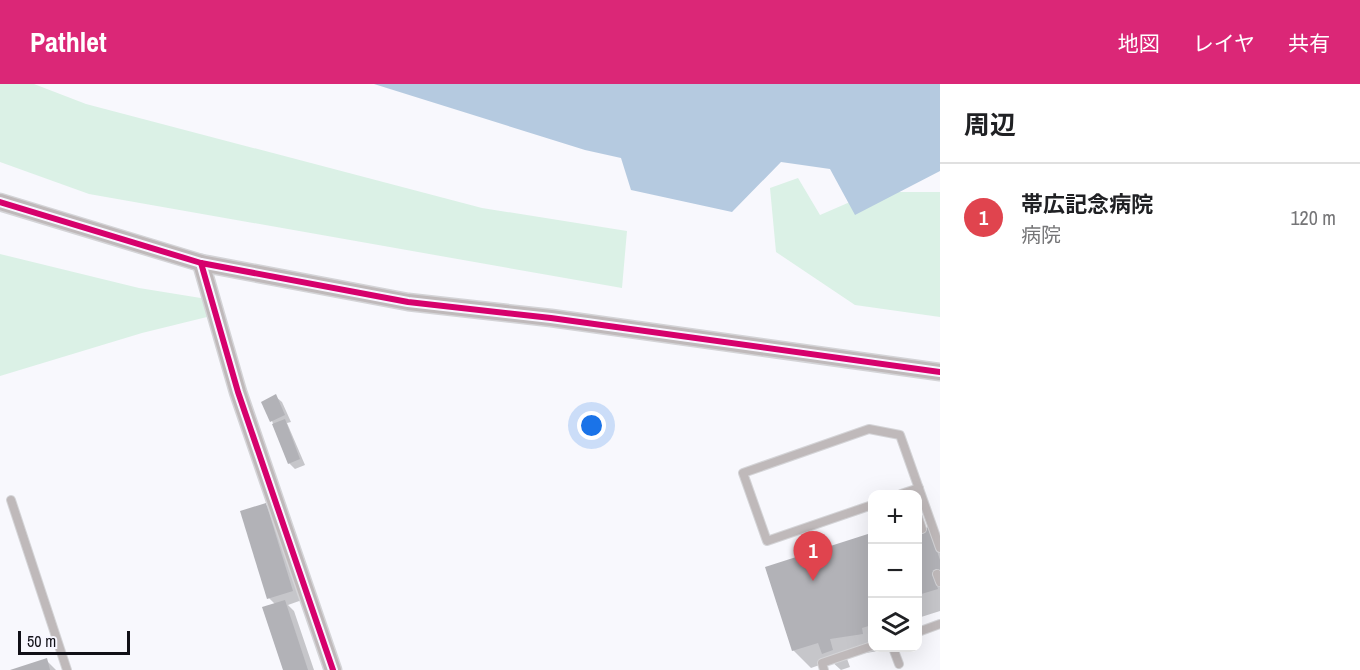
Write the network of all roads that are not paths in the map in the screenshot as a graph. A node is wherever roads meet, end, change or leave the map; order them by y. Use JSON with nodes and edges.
{"nodes":[{"id":1,"x":0,"y":202,"type":"edge"},
{"id":2,"x":201,"y":264,"type":"junction"},
{"id":3,"x":940,"y":372,"type":"edge"},
{"id":4,"x":919,"y":489,"type":"joint"},
{"id":5,"x":12,"y":500,"type":"dead end"},
{"id":6,"x":868,"y":507,"type":"edge"},
{"id":7,"x":940,"y":548,"type":"edge"},
{"id":8,"x":940,"y":624,"type":"edge"},
{"id":9,"x":922,"y":631,"type":"edge"},
{"id":10,"x":868,"y":648,"type":"edge"},
{"id":11,"x":894,"y":652,"type":"edge"},
{"id":12,"x":898,"y":664,"type":"dead end"},
{"id":13,"x":67,"y":670,"type":"edge"},
{"id":14,"x":333,"y":670,"type":"edge"},
{"id":15,"x":824,"y":670,"type":"edge"}],
"edges":[{"from":1,"to":2,"type":"street"},
{"from":2,"to":3,"type":"street"},
{"from":2,"to":14,"type":"street"},
{"from":4,"to":6,"type":"lane"},
{"from":4,"to":7,"type":"lane"},
{"from":5,"to":13,"type":"lane"},
{"from":8,"to":9,"type":"lane"},
{"from":10,"to":15,"type":"lane"},
{"from":11,"to":12,"type":"lane"}]}
